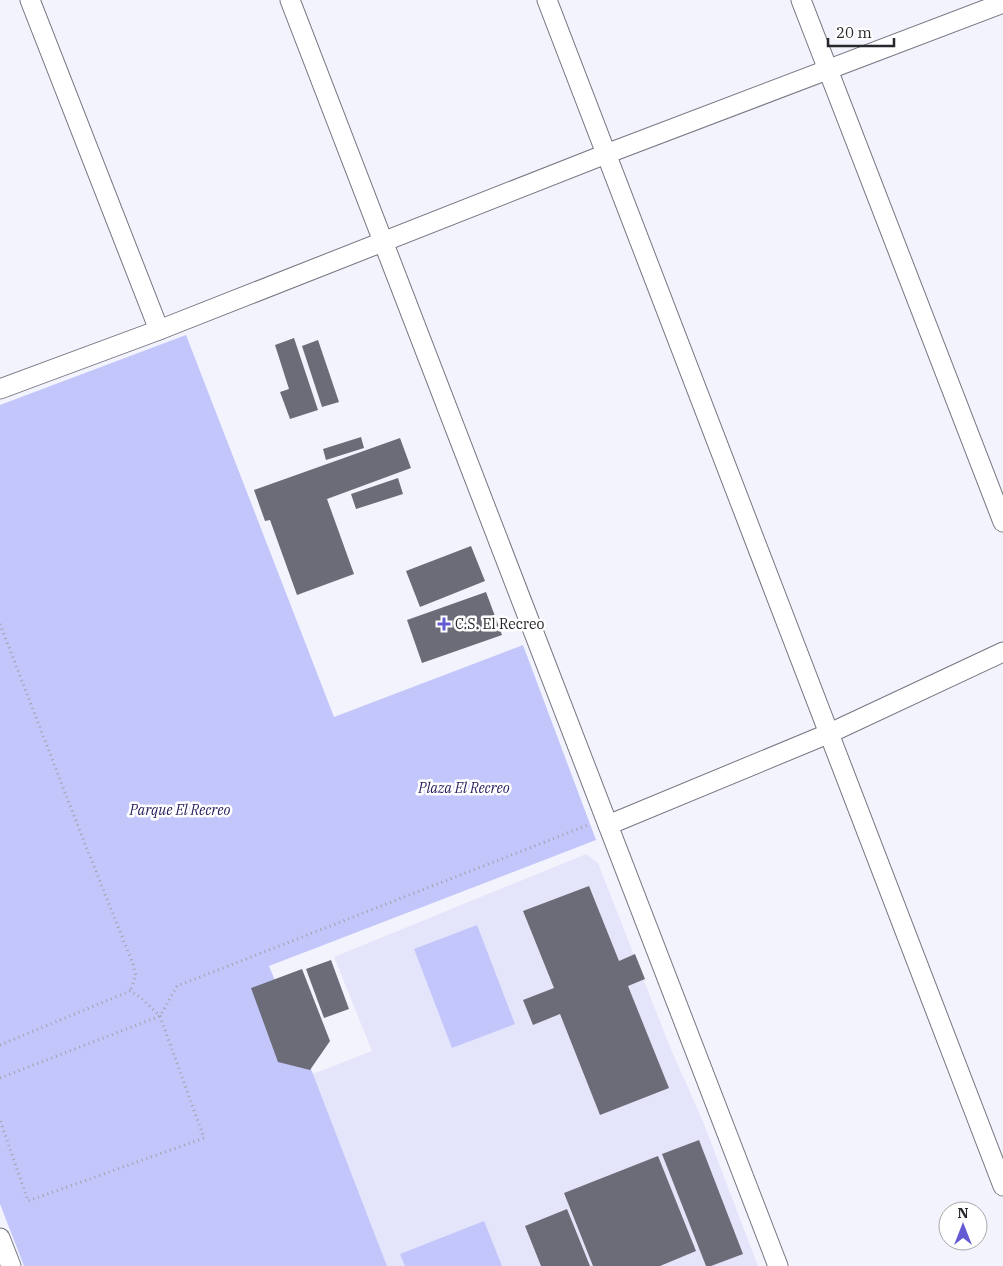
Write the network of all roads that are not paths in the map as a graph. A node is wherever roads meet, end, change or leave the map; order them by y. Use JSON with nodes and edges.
{"nodes":[{"id":1,"x":30,"y":0,"type":"edge"},
{"id":2,"x":290,"y":0,"type":"edge"},
{"id":3,"x":547,"y":0,"type":"edge"},
{"id":4,"x":801,"y":0,"type":"edge"},
{"id":5,"x":1003,"y":4,"type":"edge"},
{"id":6,"x":828,"y":71,"type":"junction"},
{"id":7,"x":606,"y":154,"type":"junction"},
{"id":8,"x":384,"y":240,"type":"junction"},
{"id":9,"x":158,"y":330,"type":"junction"},
{"id":10,"x":0,"y":389,"type":"edge"},
{"id":11,"x":1003,"y":522,"type":"edge"},
{"id":12,"x":1003,"y":652,"type":"edge"},
{"id":13,"x":830,"y":733,"type":"junction"},
{"id":14,"x":608,"y":825,"type":"junction"},
{"id":15,"x":1003,"y":1186,"type":"edge"},
{"id":16,"x":0,"y":1238,"type":"edge"},
{"id":17,"x":11,"y":1266,"type":"edge"},
{"id":18,"x":778,"y":1266,"type":"edge"}],
"edges":[{"from":1,"to":9,"type":"street"},
{"from":2,"to":8,"type":"street"},
{"from":3,"to":7,"type":"street"},
{"from":4,"to":6,"type":"street"},
{"from":5,"to":6,"type":"street"},
{"from":6,"to":7,"type":"street"},
{"from":6,"to":11,"type":"street"},
{"from":7,"to":8,"type":"street"},
{"from":7,"to":13,"type":"street"},
{"from":8,"to":9,"type":"street"},
{"from":8,"to":14,"type":"street"},
{"from":9,"to":10,"type":"street"},
{"from":12,"to":13,"type":"street"},
{"from":13,"to":14,"type":"street"},
{"from":13,"to":15,"type":"street"},
{"from":14,"to":18,"type":"street"},
{"from":16,"to":17,"type":"street"}]}
